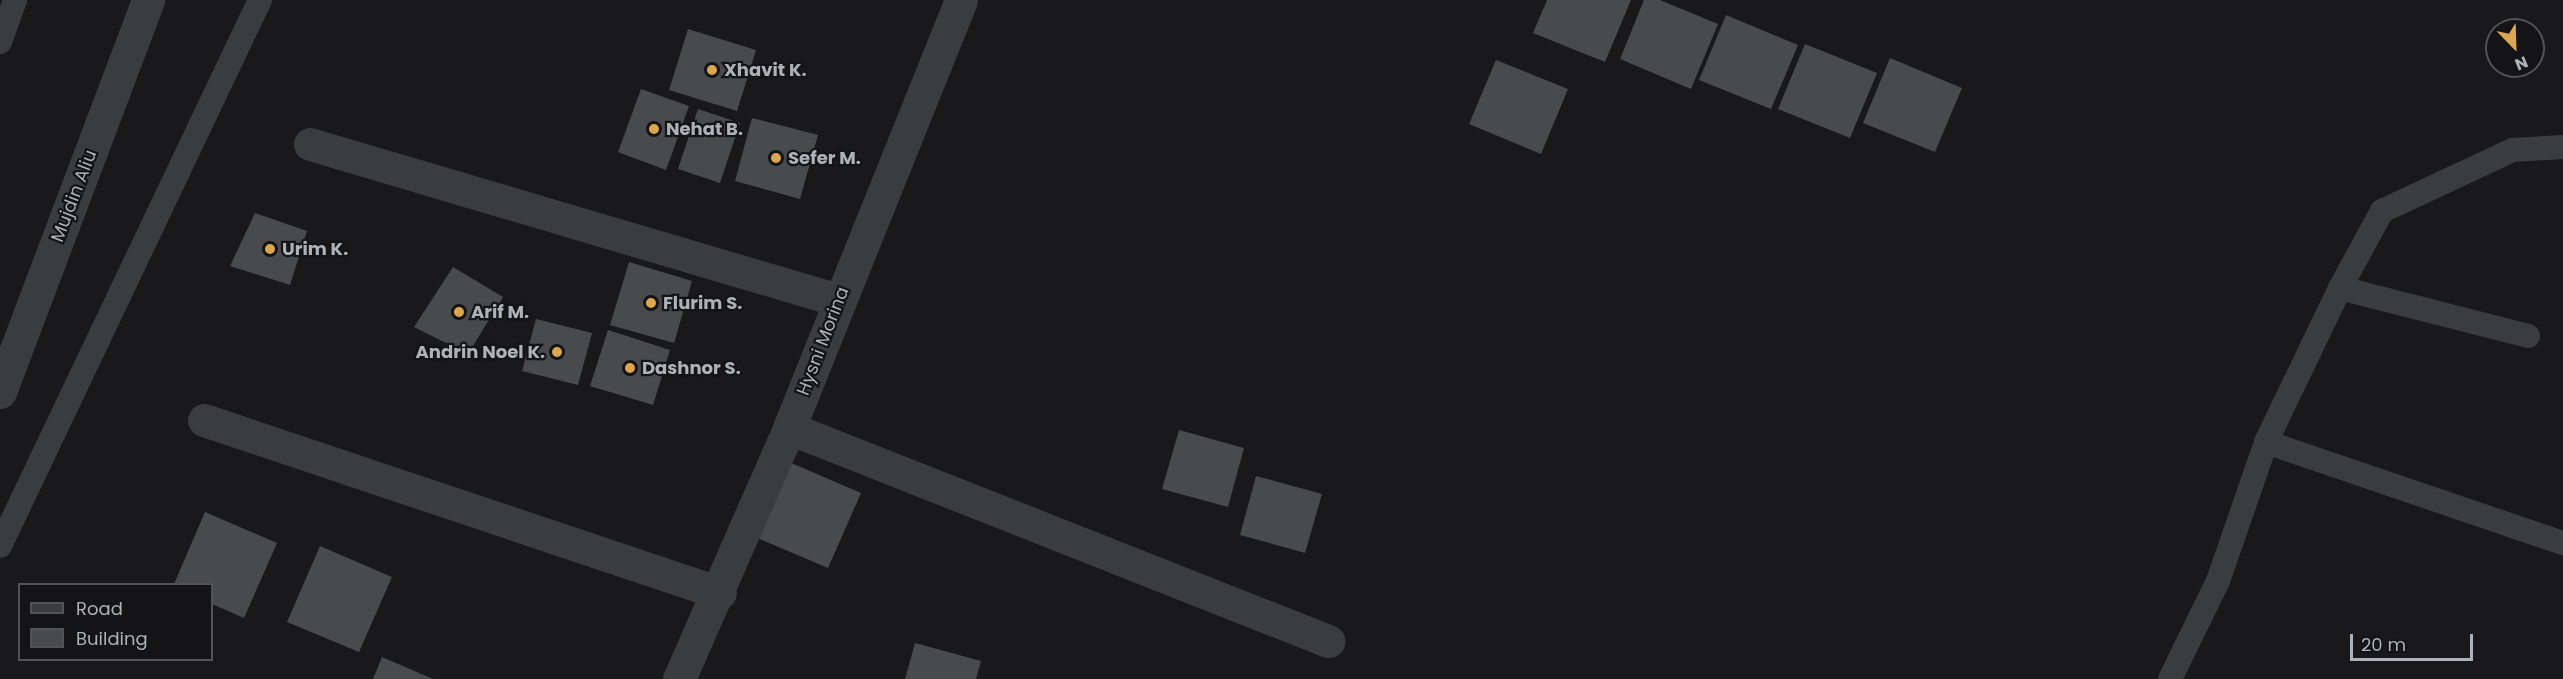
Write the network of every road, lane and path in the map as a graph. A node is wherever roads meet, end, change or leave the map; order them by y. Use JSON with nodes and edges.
{"nodes":[{"id":1,"x":15,"y":0,"type":"edge"},
{"id":2,"x":148,"y":0,"type":"edge"},
{"id":3,"x":260,"y":0,"type":"edge"},
{"id":4,"x":961,"y":0,"type":"edge"},
{"id":5,"x":0,"y":42,"type":"edge"},
{"id":6,"x":310,"y":144,"type":"dead end"},
{"id":7,"x":2563,"y":147,"type":"edge"},
{"id":8,"x":2340,"y":288,"type":"junction"},
{"id":9,"x":838,"y":300,"type":"junction"},
{"id":10,"x":2528,"y":336,"type":"dead end"},
{"id":11,"x":0,"y":392,"type":"edge"},
{"id":12,"x":204,"y":420,"type":"dead end"},
{"id":13,"x":789,"y":428,"type":"junction"},
{"id":14,"x":2266,"y":442,"type":"junction"},
{"id":15,"x":2563,"y":543,"type":"edge"},
{"id":16,"x":0,"y":546,"type":"edge"},
{"id":17,"x":720,"y":593,"type":"junction"},
{"id":18,"x":1328,"y":641,"type":"dead end"},
{"id":19,"x":689,"y":676,"type":"edge"},
{"id":20,"x":2170,"y":679,"type":"edge"}],
"edges":[{"from":1,"to":5,"type":"lane"},
{"from":2,"to":11,"type":"street","name":"Mujdin Aliu"},
{"from":3,"to":16,"type":"lane"},
{"from":4,"to":9,"type":"street","name":"Hysni Morina"},
{"from":6,"to":9,"type":"street"},
{"from":7,"to":8,"type":"lane"},
{"from":8,"to":10,"type":"lane"},
{"from":8,"to":14,"type":"lane"},
{"from":9,"to":13,"type":"street","name":"Hysni Morina"},
{"from":12,"to":17,"type":"street"},
{"from":13,"to":17,"type":"street","name":"Hysni Morina"},
{"from":13,"to":18,"type":"street"},
{"from":14,"to":15,"type":"lane"},
{"from":14,"to":20,"type":"lane"},
{"from":17,"to":19,"type":"street","name":"Hysni Morina"}]}
